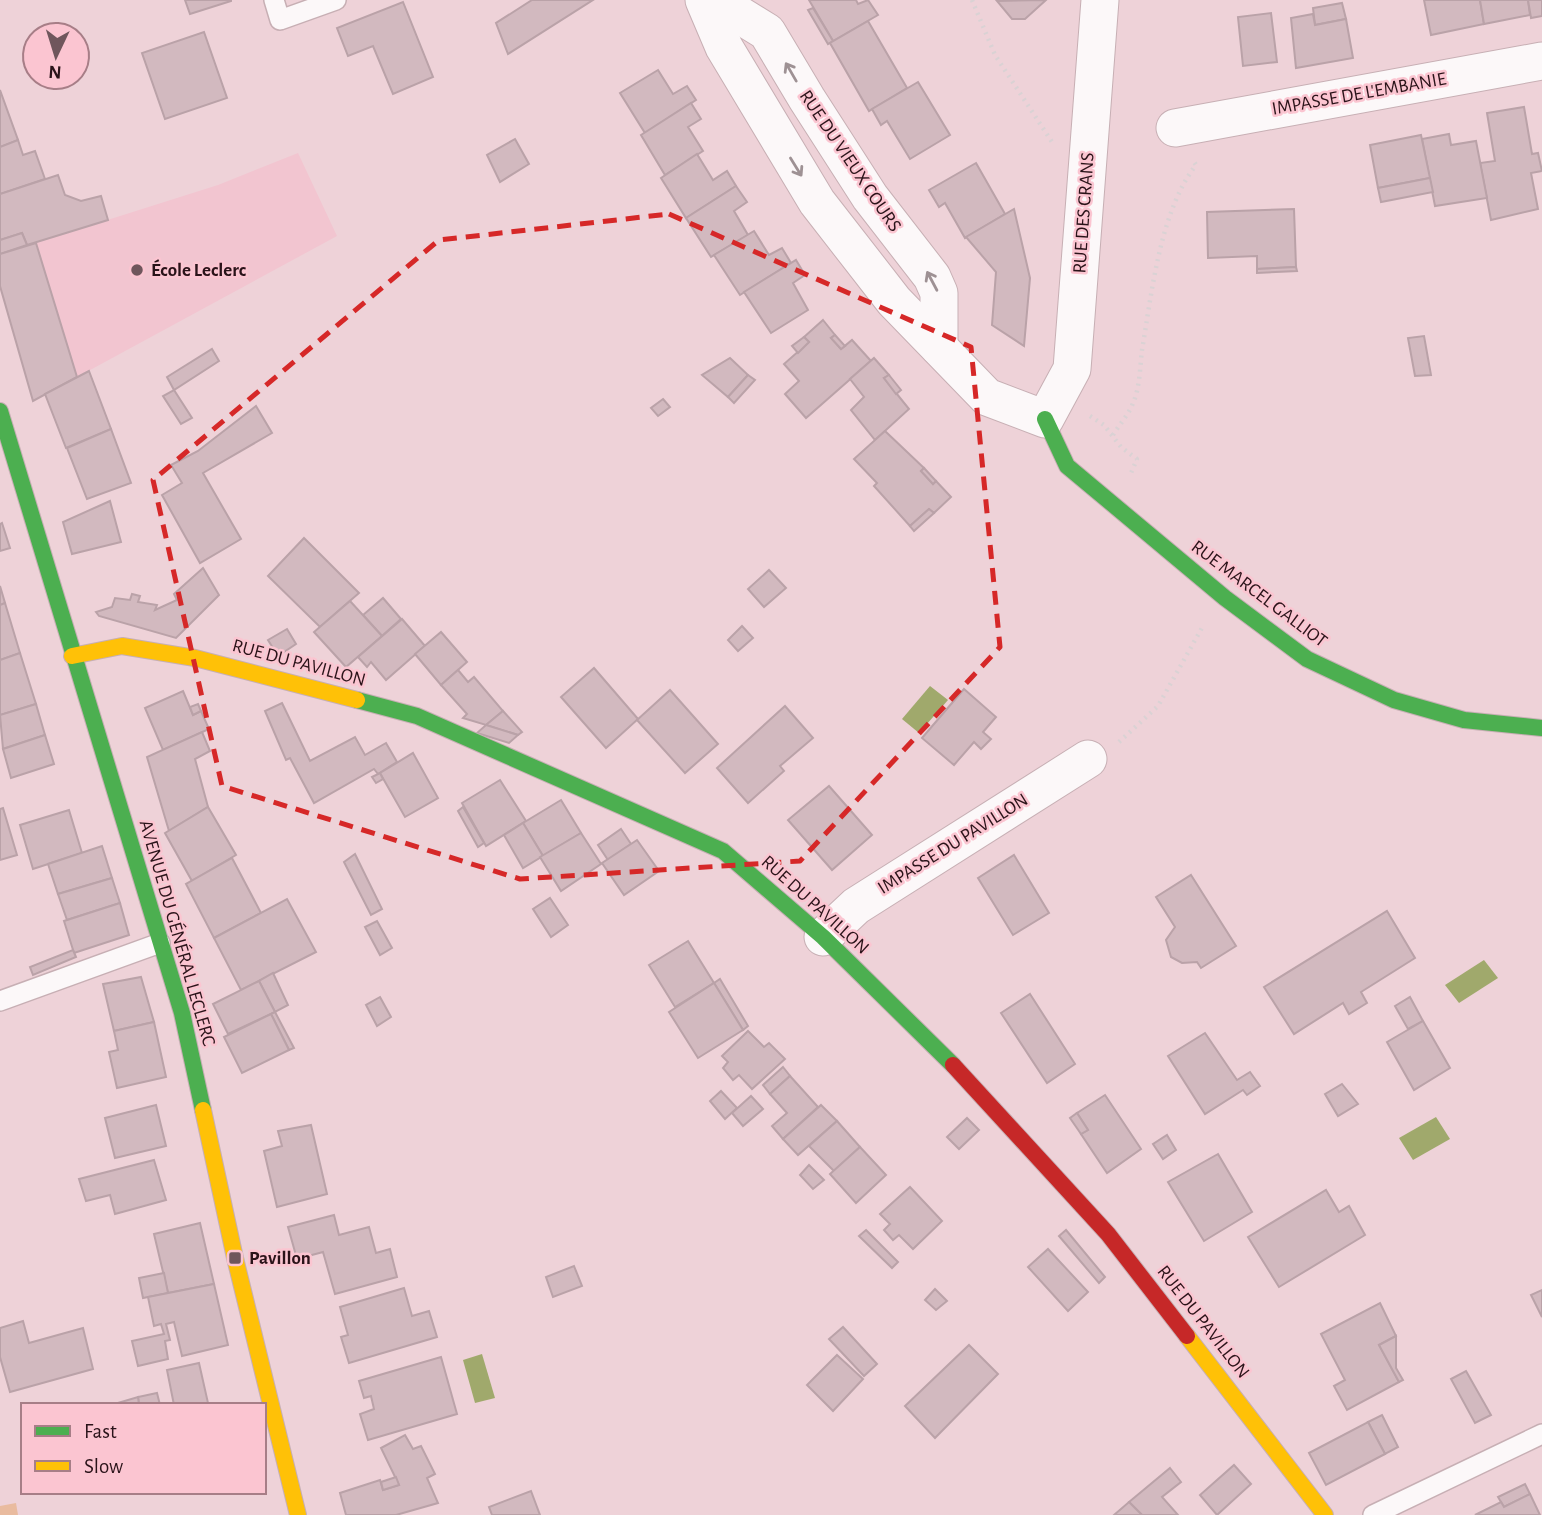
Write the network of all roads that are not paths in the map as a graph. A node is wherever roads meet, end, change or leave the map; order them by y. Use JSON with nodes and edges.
{"nodes":[{"id":1,"x":274,"y":0,"type":"edge"},
{"id":2,"x":336,"y":0,"type":"edge"},
{"id":3,"x":705,"y":0,"type":"edge"},
{"id":4,"x":715,"y":0,"type":"edge"},
{"id":5,"x":1100,"y":0,"type":"edge"},
{"id":6,"x":1542,"y":61,"type":"edge"},
{"id":7,"x":1175,"y":128,"type":"dead end"},
{"id":8,"x":939,"y":347,"type":"junction"},
{"id":9,"x":0,"y":411,"type":"edge"},
{"id":10,"x":1045,"y":419,"type":"junction"},
{"id":11,"x":72,"y":656,"type":"junction"},
{"id":12,"x":1542,"y":728,"type":"edge"},
{"id":13,"x":1088,"y":758,"type":"road end"},
{"id":14,"x":822,"y":937,"type":"junction"},
{"id":15,"x":160,"y":943,"type":"junction"},
{"id":16,"x":0,"y":1001,"type":"edge"},
{"id":17,"x":1542,"y":1434,"type":"edge"},
{"id":18,"x":298,"y":1515,"type":"edge"},
{"id":19,"x":1325,"y":1515,"type":"edge"},
{"id":20,"x":1373,"y":1515,"type":"edge"}],
"edges":[{"from":1,"to":2,"type":"lane"},
{"from":3,"to":8,"type":"street","one_way":true},
{"from":8,"to":4,"type":"street","name":"RUE DU VIEUX COURS","one_way":true},
{"from":5,"to":10,"type":"street","name":"RUE DES CRANS"},
{"from":6,"to":7,"type":"street","name":"IMPASSE DE L'EMBANIE"},
{"from":8,"to":10,"type":"street"},
{"from":9,"to":11,"type":"street","name":"AVENUE DU GÉNÉRAL LECLERC"},
{"from":10,"to":12,"type":"street","name":"RUE MARCEL GALLIOT"},
{"from":11,"to":14,"type":"street","name":"RUE DU PAVILLON"},
{"from":11,"to":15,"type":"street","name":"AVENUE DU GÉNÉRAL LECLERC"},
{"from":13,"to":14,"type":"street","name":"IMPASSE DU PAVILLON"},
{"from":14,"to":19,"type":"street","name":"RUE DU PAVILLON"},
{"from":15,"to":16,"type":"lane"},
{"from":15,"to":18,"type":"street","name":"AVENUE DU GÉNÉRAL LECLERC"},
{"from":17,"to":20,"type":"lane"}]}
